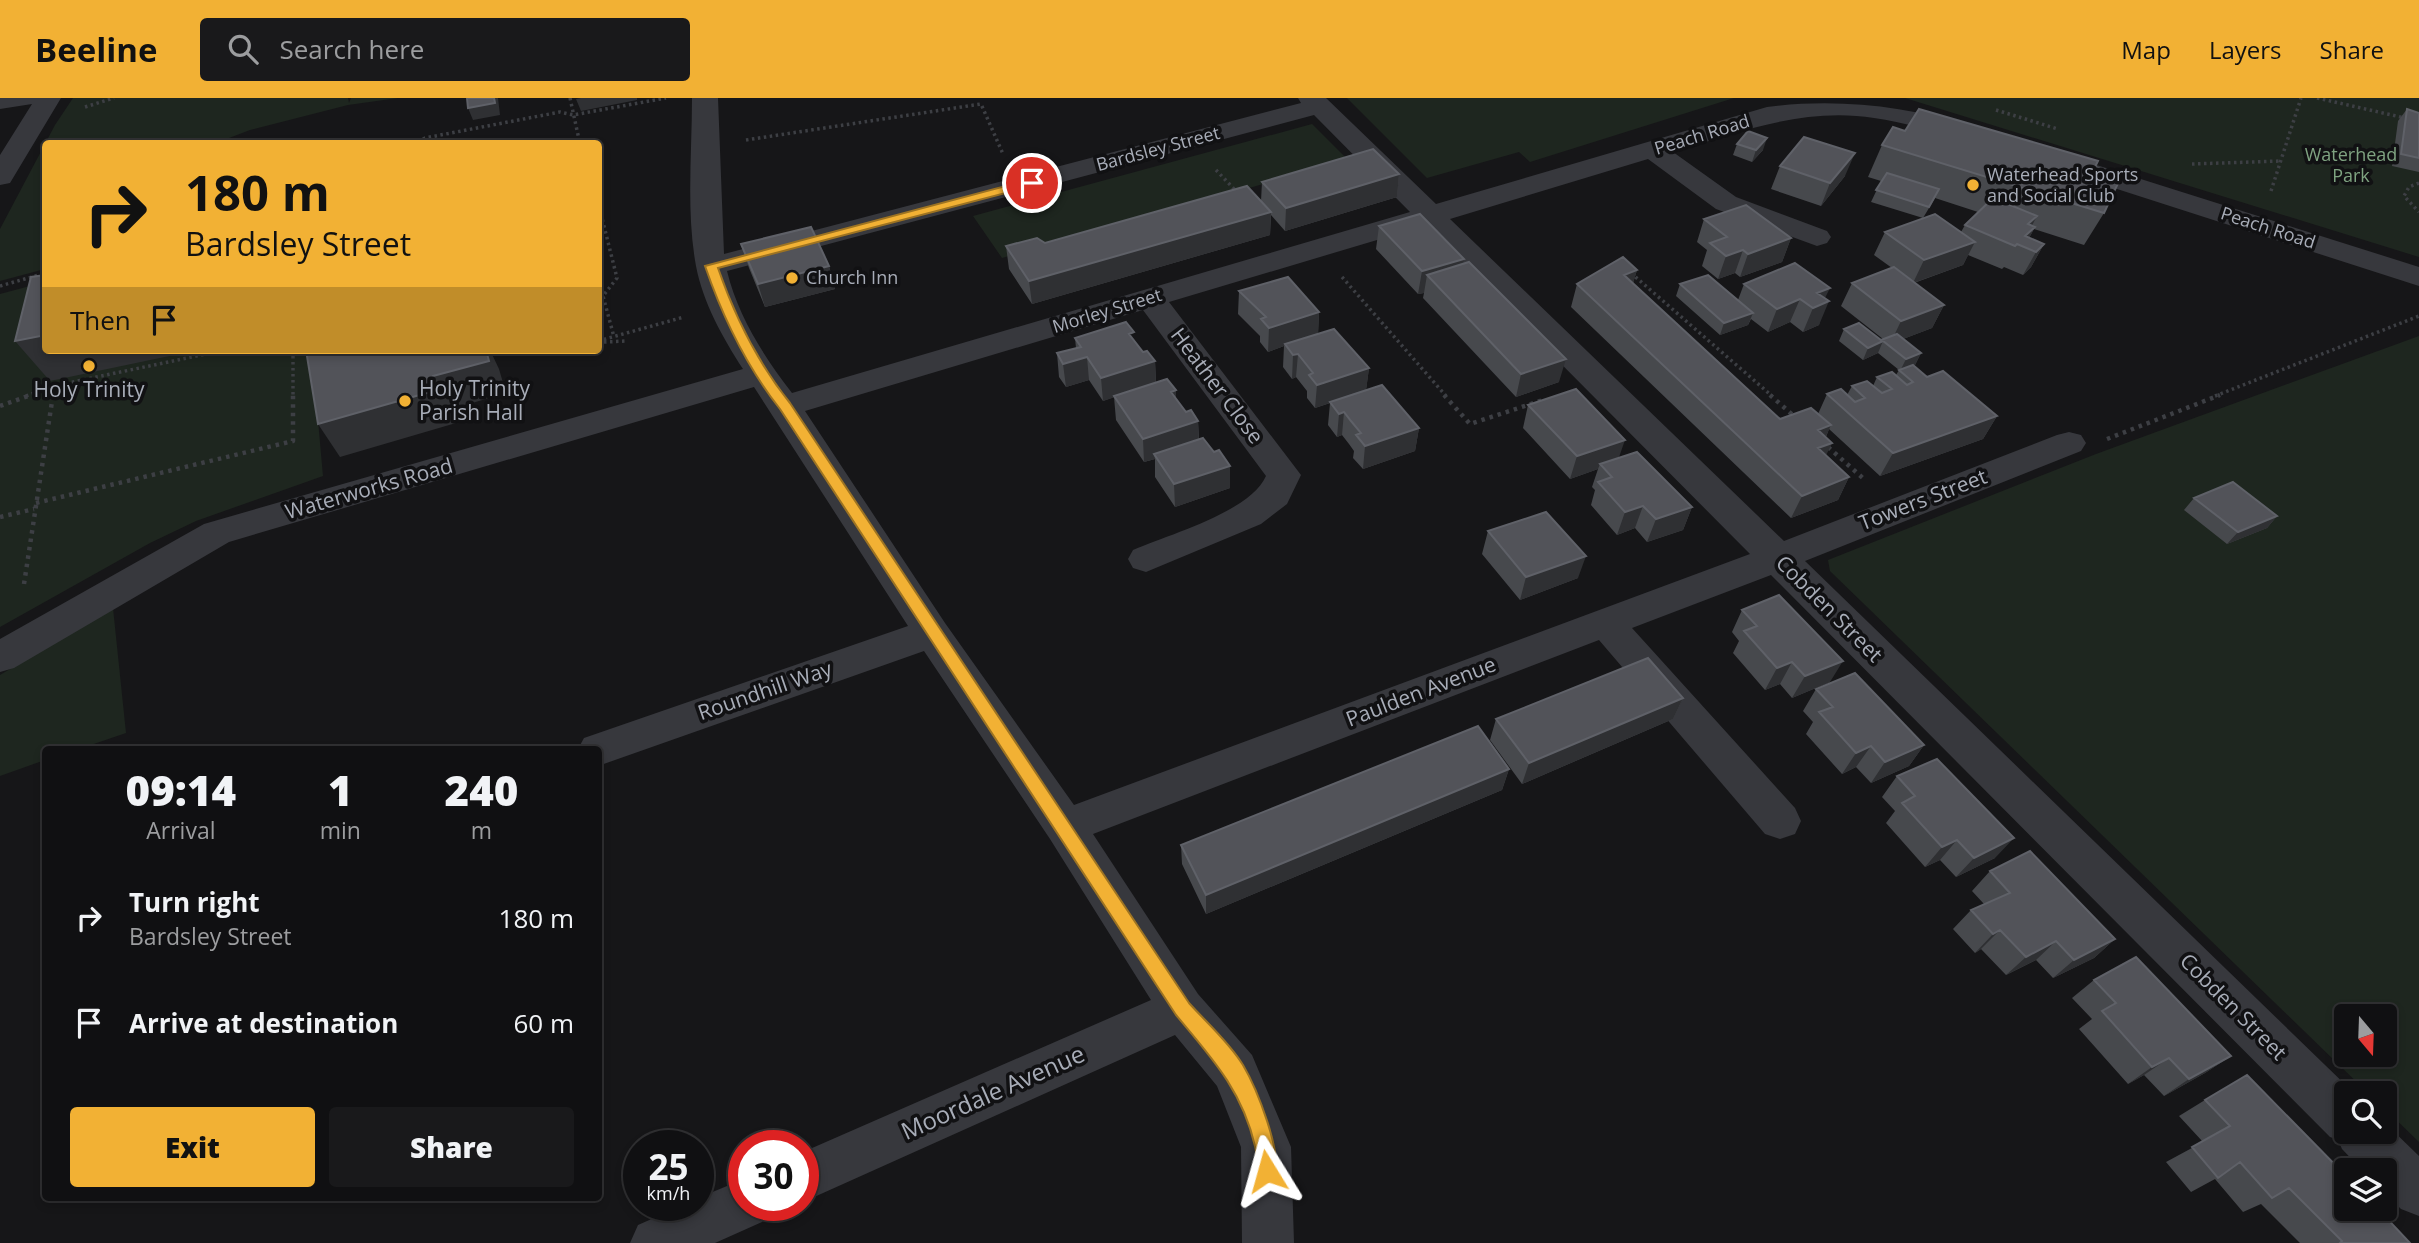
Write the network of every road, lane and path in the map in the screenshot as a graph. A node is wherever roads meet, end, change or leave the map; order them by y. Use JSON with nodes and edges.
{"nodes":[{"id":1,"x":23,"y":98,"type":"edge"},
{"id":2,"x":48,"y":98,"type":"edge"},
{"id":3,"x":570,"y":98,"type":"edge"},
{"id":4,"x":667,"y":98,"type":"edge"},
{"id":5,"x":705,"y":98,"type":"edge"},
{"id":6,"x":2301,"y":98,"type":"edge"},
{"id":7,"x":2317,"y":98,"type":"edge"},
{"id":8,"x":0,"y":101,"type":"edge"},
{"id":9,"x":1315,"y":102,"type":"edge"},
{"id":10,"x":573,"y":115,"type":"junction"},
{"id":11,"x":2406,"y":119,"type":"edge"},
{"id":12,"x":421,"y":140,"type":"edge"},
{"id":13,"x":579,"y":140,"type":"edge"},
{"id":14,"x":744,"y":140,"type":"dead end"},
{"id":15,"x":1189,"y":141,"type":"junction"},
{"id":16,"x":1992,"y":141,"type":"edge"},
{"id":17,"x":1653,"y":150,"type":"junction"},
{"id":18,"x":2043,"y":157,"type":"edge"},
{"id":19,"x":1008,"y":165,"type":"dead end"},
{"id":20,"x":0,"y":177,"type":"edge"},
{"id":21,"x":2419,"y":183,"type":"edge"},
{"id":22,"x":1237,"y":192,"type":"edge"},
{"id":23,"x":2419,"y":212,"type":"edge"},
{"id":24,"x":1430,"y":216,"type":"junction"},
{"id":25,"x":602,"y":218,"type":"edge"},
{"id":26,"x":2260,"y":225,"type":"junction"},
{"id":27,"x":1817,"y":237,"type":"dead end"},
{"id":28,"x":1316,"y":248,"type":"junction"},
{"id":29,"x":711,"y":266,"type":"junction"},
{"id":30,"x":1622,"y":270,"type":"edge"},
{"id":31,"x":42,"y":274,"type":"edge"},
{"id":32,"x":2419,"y":277,"type":"edge"},
{"id":33,"x":0,"y":286,"type":"edge"},
{"id":34,"x":1150,"y":298,"type":"junction"},
{"id":35,"x":2419,"y":316,"type":"edge"},
{"id":36,"x":687,"y":317,"type":"dead end"},
{"id":37,"x":614,"y":337,"type":"junction"},
{"id":38,"x":602,"y":340,"type":"edge"},
{"id":39,"x":602,"y":341,"type":"edge"},
{"id":40,"x":627,"y":341,"type":"dead end"},
{"id":41,"x":206,"y":354,"type":"edge"},
{"id":42,"x":293,"y":354,"type":"edge"},
{"id":43,"x":760,"y":375,"type":"junction"},
{"id":44,"x":1599,"y":381,"type":"junction"},
{"id":45,"x":54,"y":386,"type":"junction"},
{"id":46,"x":0,"y":406,"type":"edge"},
{"id":47,"x":785,"y":406,"type":"junction"},
{"id":48,"x":1796,"y":419,"type":"edge"},
{"id":49,"x":2069,"y":443,"type":"joint"},
{"id":50,"x":1827,"y":446,"type":"edge"},
{"id":51,"x":35,"y":506,"type":"junction"},
{"id":52,"x":1897,"y":509,"type":"junction"},
{"id":53,"x":0,"y":517,"type":"edge"},
{"id":54,"x":1777,"y":558,"type":"junction"},
{"id":55,"x":1146,"y":559,"type":"dead end"},
{"id":56,"x":24,"y":583,"type":"dead end"},
{"id":57,"x":1606,"y":623,"type":"junction"},
{"id":58,"x":932,"y":632,"type":"junction"},
{"id":59,"x":0,"y":656,"type":"edge"},
{"id":60,"x":602,"y":749,"type":"edge"},
{"id":61,"x":1780,"y":821,"type":"dead end"},
{"id":62,"x":1065,"y":826,"type":"junction"},
{"id":63,"x":1182,"y":1009,"type":"junction"},
{"id":64,"x":2334,"y":1107,"type":"edge"},
{"id":65,"x":2371,"y":1144,"type":"edge"},
{"id":66,"x":819,"y":1170,"type":"edge"},
{"id":67,"x":2419,"y":1191,"type":"edge"},
{"id":68,"x":728,"y":1211,"type":"edge"},
{"id":69,"x":656,"y":1243,"type":"edge"},
{"id":70,"x":1268,"y":1243,"type":"edge"}],
"edges":[{"from":1,"to":8,"type":"street"},
{"from":2,"to":20,"type":"street"},
{"from":3,"to":10,"type":"path"},
{"from":4,"to":10,"type":"path"},
{"from":5,"to":29,"type":"street"},
{"from":6,"to":26,"type":"path"},
{"from":7,"to":11,"type":"path"},
{"from":9,"to":15,"type":"street","name":"Bardsley Street"},
{"from":9,"to":24,"type":"street","name":"Cobden Street"},
{"from":10,"to":12,"type":"path"},
{"from":10,"to":13,"type":"path"},
{"from":14,"to":19,"type":"path"},
{"from":15,"to":22,"type":"path"},
{"from":15,"to":29,"type":"street","name":"Bardsley Street"},
{"from":16,"to":17,"type":"street","name":"Peach Road"},
{"from":17,"to":24,"type":"street","name":"Peach Road"},
{"from":17,"to":27,"type":"street"},
{"from":18,"to":26,"type":"street","name":"Peach Road"},
{"from":21,"to":23,"type":"path"},
{"from":24,"to":28,"type":"street","name":"Morley Street"},
{"from":24,"to":44,"type":"street","name":"Cobden Street"},
{"from":25,"to":37,"type":"path"},
{"from":26,"to":32,"type":"street","name":"Peach Road"},
{"from":28,"to":34,"type":"street","name":"Morley Street"},
{"from":28,"to":44,"type":"path"},
{"from":29,"to":43,"type":"street"},
{"from":30,"to":48,"type":"path"},
{"from":31,"to":33,"type":"path"},
{"from":34,"to":47,"type":"street","name":"Morley Street"},
{"from":34,"to":55,"type":"street","name":"Heather Close"},
{"from":35,"to":49,"type":"path"},
{"from":36,"to":37,"type":"path"},
{"from":37,"to":38,"type":"path"},
{"from":39,"to":40,"type":"path"},
{"from":41,"to":45,"type":"path"},
{"from":42,"to":51,"type":"path"},
{"from":43,"to":47,"type":"street"},
{"from":43,"to":59,"type":"street","name":"Waterworks Road"},
{"from":44,"to":54,"type":"street","name":"Cobden Street"},
{"from":45,"to":46,"type":"path"},
{"from":45,"to":51,"type":"path"},
{"from":47,"to":58,"type":"street"},
{"from":49,"to":52,"type":"street","name":"Towers Street"},
{"from":50,"to":52,"type":"path"},
{"from":51,"to":53,"type":"path"},
{"from":51,"to":56,"type":"path"},
{"from":52,"to":54,"type":"street","name":"Towers Street"},
{"from":54,"to":57,"type":"street","name":"Paulden Avenue"},
{"from":54,"to":64,"type":"street","name":"Cobden Street"},
{"from":57,"to":61,"type":"street"},
{"from":57,"to":62,"type":"street","name":"Paulden Avenue"},
{"from":58,"to":60,"type":"street","name":"Roundhill Way"},
{"from":58,"to":62,"type":"street"},
{"from":62,"to":63,"type":"street"},
{"from":63,"to":66,"type":"street","name":"Moordale Avenue"},
{"from":63,"to":70,"type":"street"},
{"from":65,"to":67,"type":"street"},
{"from":68,"to":69,"type":"street"}]}
